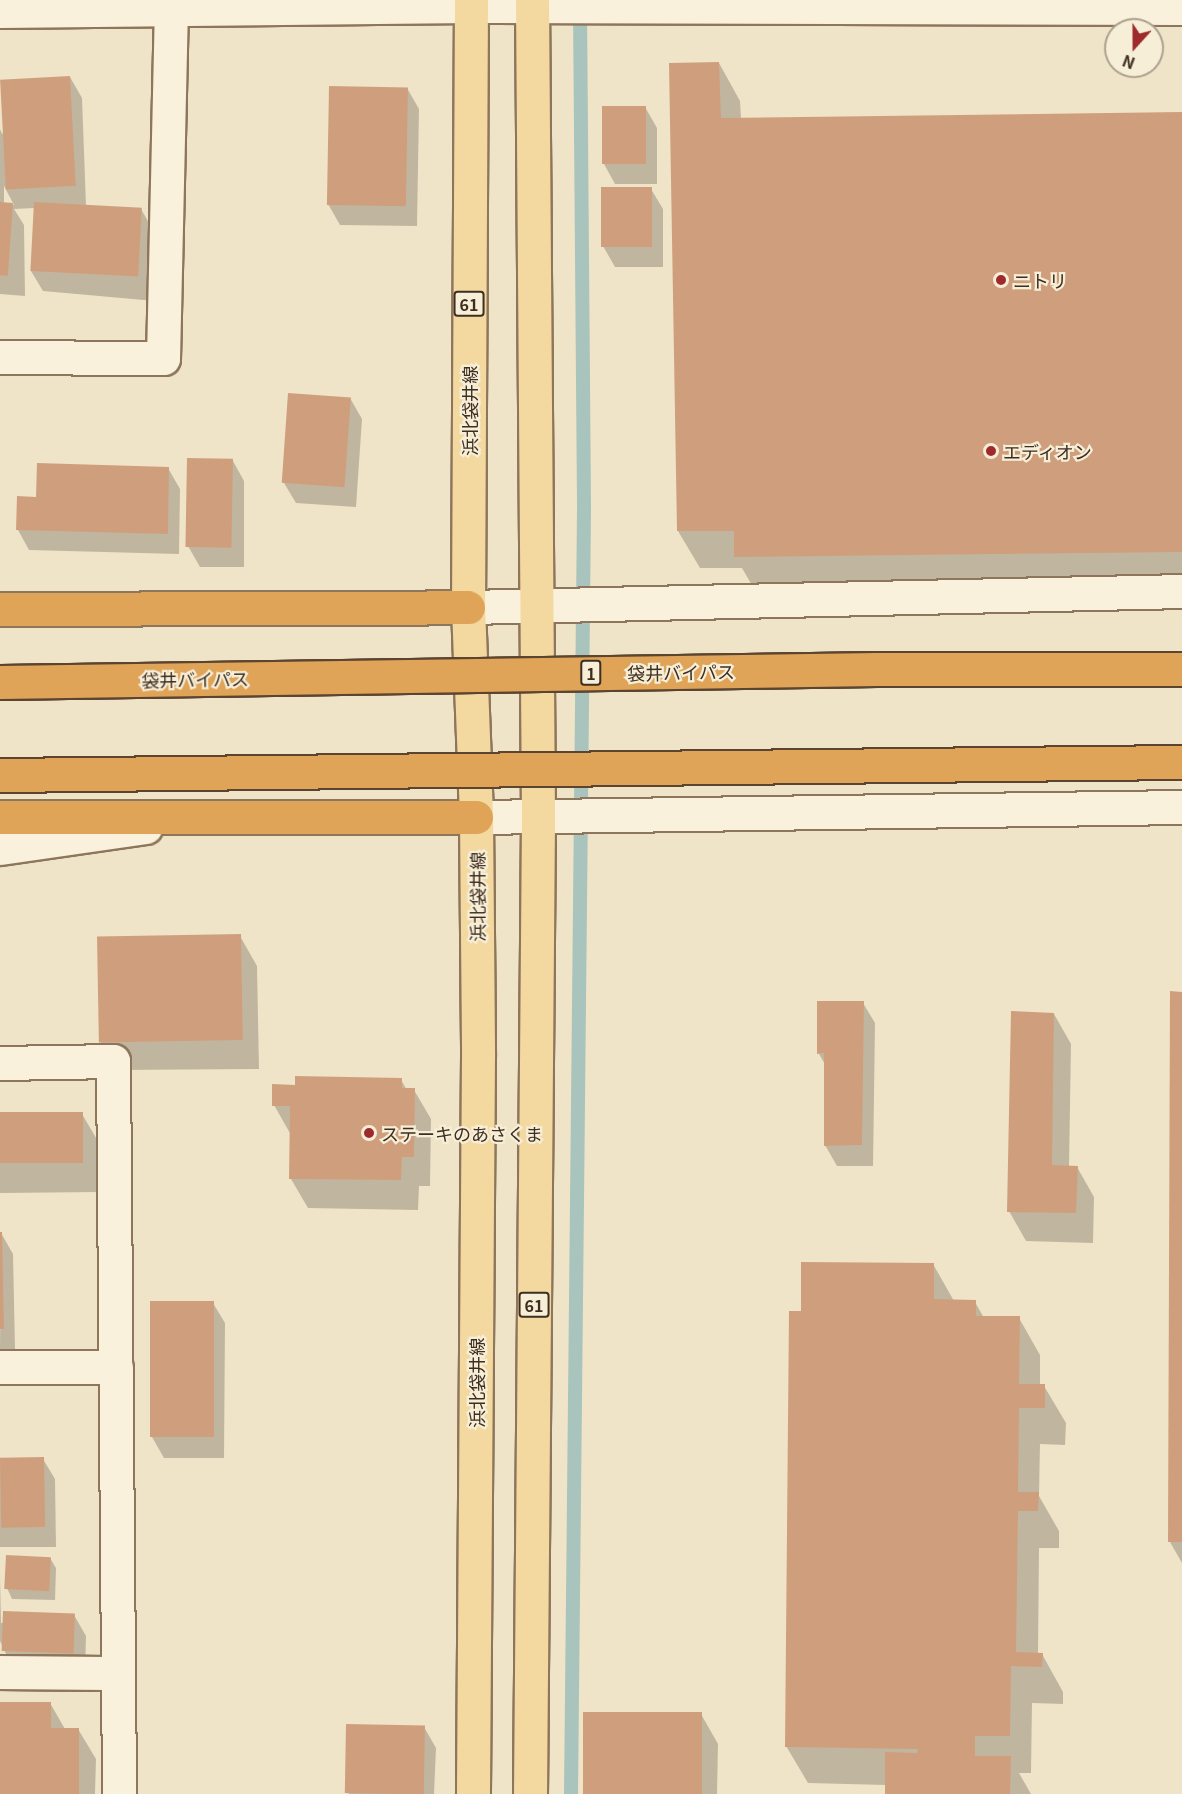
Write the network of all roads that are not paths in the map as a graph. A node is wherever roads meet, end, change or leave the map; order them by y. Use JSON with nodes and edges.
{"nodes":[{"id":1,"x":471,"y":3,"type":"edge"},
{"id":2,"x":532,"y":3,"type":"edge"},
{"id":3,"x":170,"y":5,"type":"edge"},
{"id":4,"x":1182,"y":8,"type":"edge"},
{"id":5,"x":0,"y":11,"type":"edge"},
{"id":6,"x":0,"y":357,"type":"edge"},
{"id":7,"x":1182,"y":591,"type":"edge"},
{"id":8,"x":534,"y":605,"type":"junction"},
{"id":9,"x":468,"y":607,"type":"junction"},
{"id":10,"x":0,"y":609,"type":"edge"},
{"id":11,"x":1182,"y":669,"type":"edge"},
{"id":12,"x":0,"y":682,"type":"edge"},
{"id":13,"x":1182,"y":762,"type":"edge"},
{"id":14,"x":0,"y":775,"type":"edge"},
{"id":15,"x":1182,"y":807,"type":"edge"},
{"id":16,"x":538,"y":816,"type":"junction"},
{"id":17,"x":0,"y":817,"type":"edge"},
{"id":18,"x":476,"y":817,"type":"junction"},
{"id":19,"x":203,"y":818,"type":"junction"},
{"id":20,"x":0,"y":848,"type":"edge"},
{"id":21,"x":0,"y":1063,"type":"edge"},
{"id":22,"x":0,"y":1367,"type":"edge"},
{"id":23,"x":116,"y":1367,"type":"junction"},
{"id":24,"x":0,"y":1672,"type":"edge"},
{"id":25,"x":118,"y":1673,"type":"junction"},
{"id":26,"x":119,"y":1794,"type":"edge"},
{"id":27,"x":473,"y":1794,"type":"edge"},
{"id":28,"x":530,"y":1794,"type":"edge"}],
"edges":[{"from":1,"to":2,"type":"street"},
{"from":1,"to":3,"type":"street"},
{"from":1,"to":9,"type":"main road","name":"浜北袋井線","number":"61"},
{"from":2,"to":4,"type":"street"},
{"from":2,"to":8,"type":"main road","number":"61"},
{"from":3,"to":5,"type":"street"},
{"from":3,"to":6,"type":"street"},
{"from":7,"to":8,"type":"street"},
{"from":8,"to":9,"type":"street"},
{"from":8,"to":16,"type":"main road","number":"61"},
{"from":9,"to":10,"type":"highway"},
{"from":9,"to":18,"type":"main road","name":"浜北袋井線","number":"61"},
{"from":11,"to":12,"type":"highway","name":"袋井バイパス","number":"1","bridge":true},
{"from":13,"to":14,"type":"highway","bridge":true},
{"from":15,"to":16,"type":"street"},
{"from":16,"to":18,"type":"street"},
{"from":16,"to":28,"type":"main road","number":"61"},
{"from":17,"to":19,"type":"highway"},
{"from":18,"to":19,"type":"highway"},
{"from":18,"to":27,"type":"main road","name":"浜北袋井線","number":"61"},
{"from":19,"to":20,"type":"street"},
{"from":21,"to":23,"type":"street"},
{"from":22,"to":23,"type":"street"},
{"from":23,"to":25,"type":"street"},
{"from":24,"to":25,"type":"street"},
{"from":25,"to":26,"type":"street"}]}
